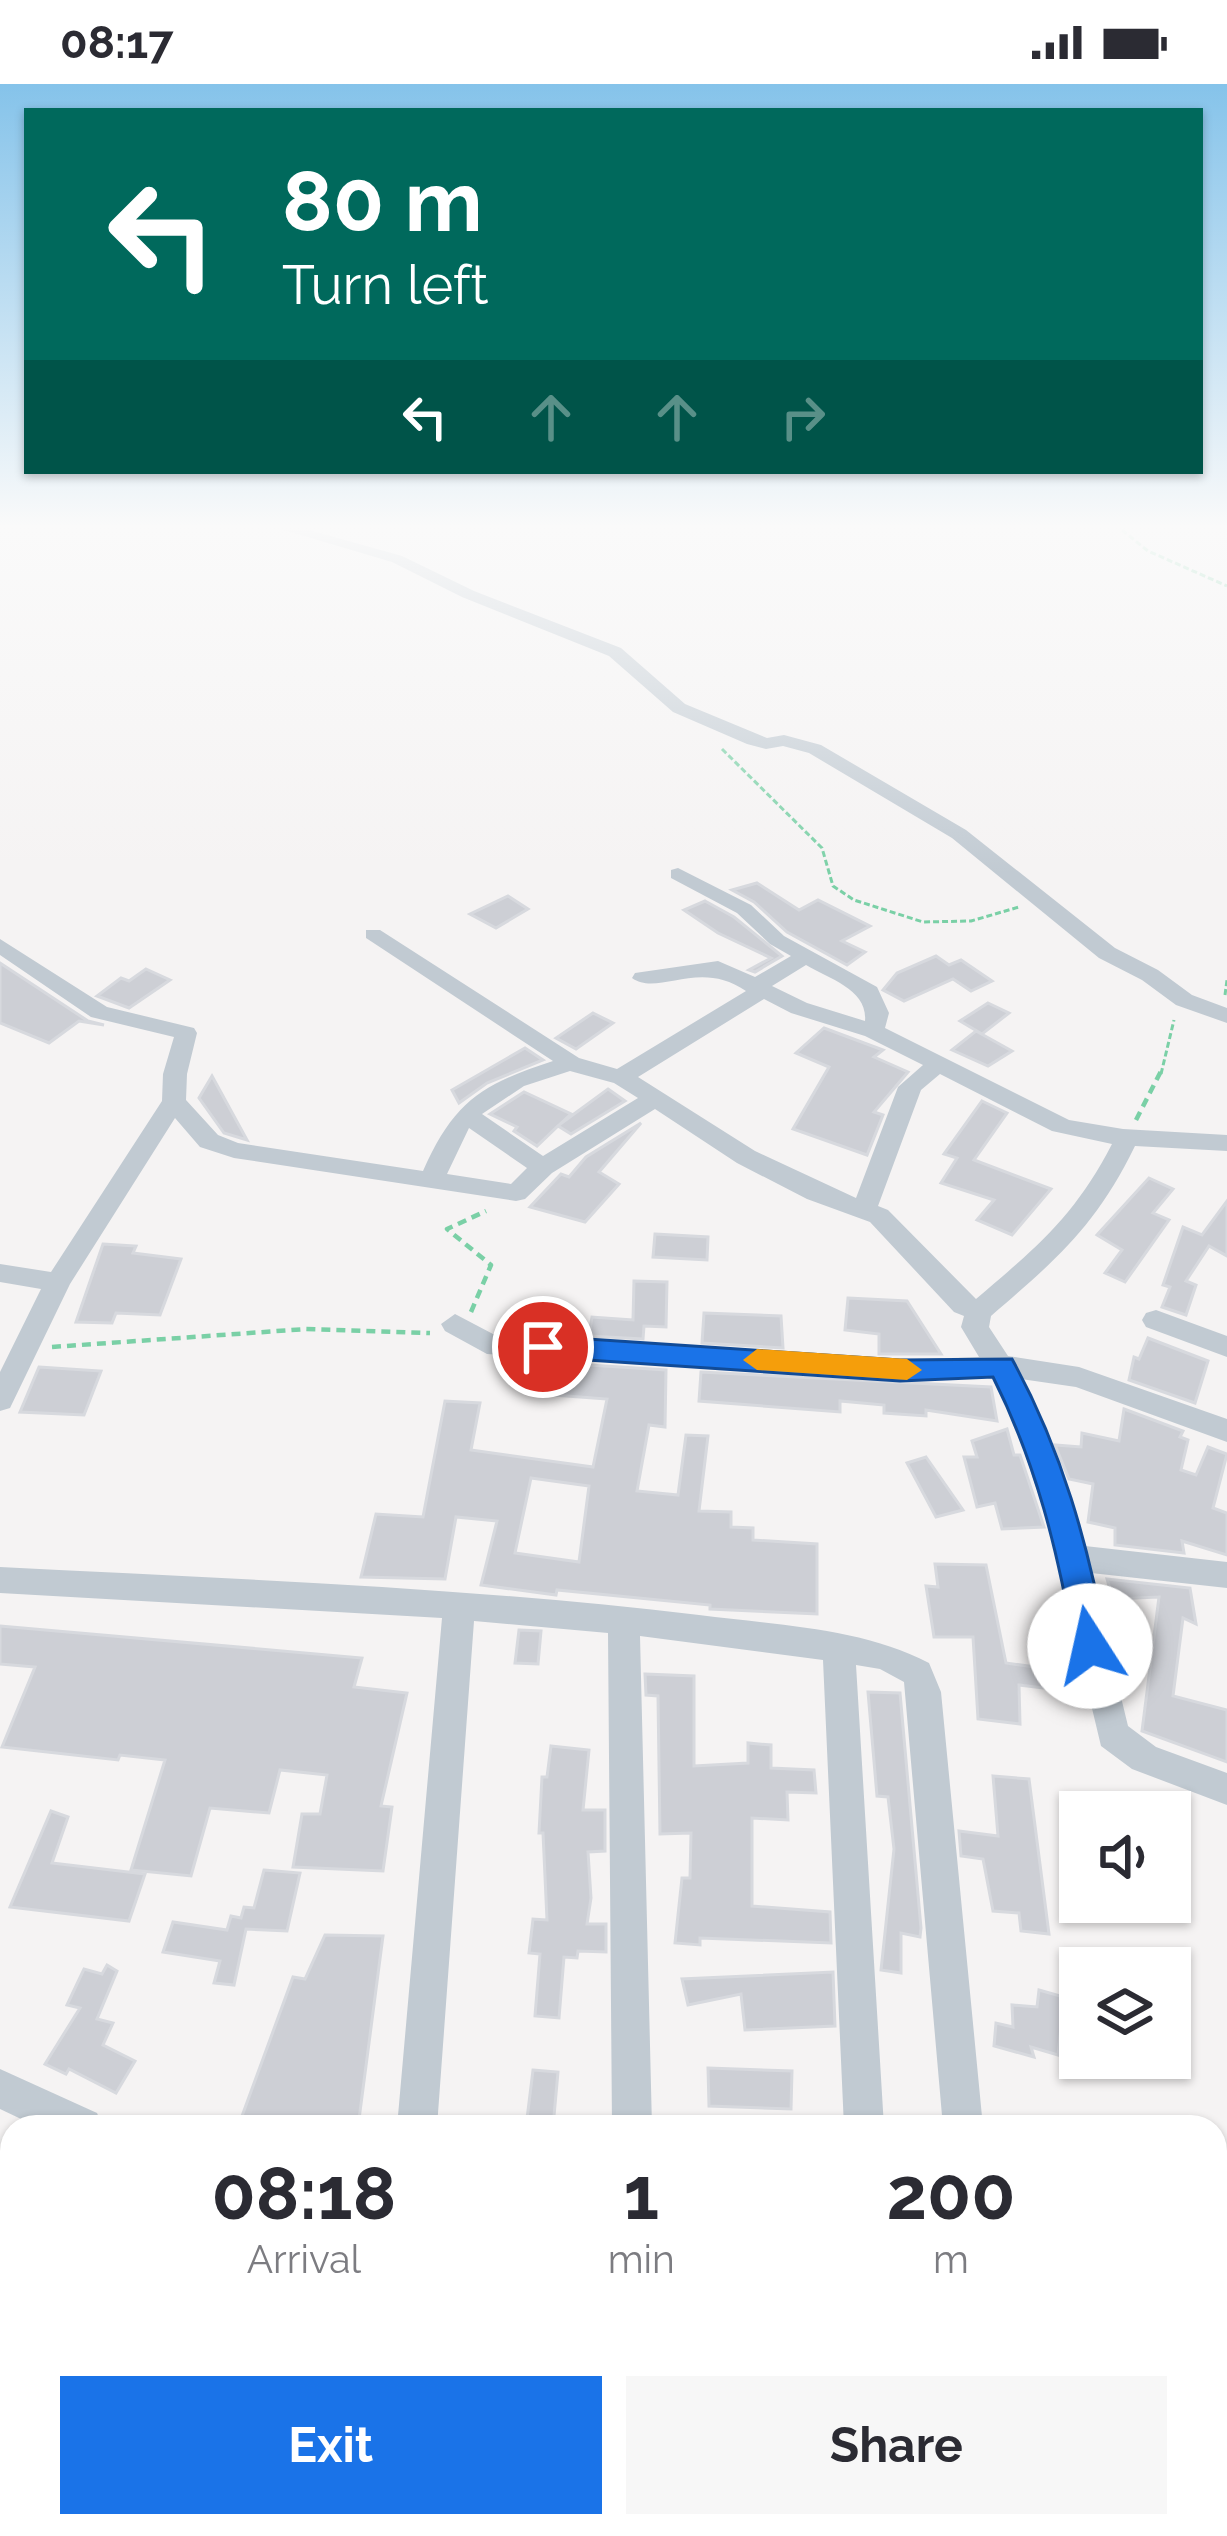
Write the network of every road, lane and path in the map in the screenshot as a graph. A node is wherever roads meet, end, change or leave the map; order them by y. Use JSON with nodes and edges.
{"nodes":[{"id":1,"x":596,"y":644,"type":"edge"},
{"id":2,"x":737,"y":733,"type":"junction"},
{"id":3,"x":678,"y":874,"type":"dead end"},
{"id":4,"x":1038,"y":901,"type":"junction"},
{"id":5,"x":373,"y":934,"type":"dead end"},
{"id":6,"x":0,"y":944,"type":"edge"},
{"id":7,"x":805,"y":957,"type":"junction"},
{"id":8,"x":643,"y":978,"type":"dead end"},
{"id":9,"x":758,"y":989,"type":"junction"},
{"id":10,"x":1184,"y":1000,"type":"junction"},
{"id":11,"x":1227,"y":1016,"type":"edge"},
{"id":12,"x":873,"y":1031,"type":"junction"},
{"id":13,"x":571,"y":1063,"type":"junction"},
{"id":14,"x":940,"y":1063,"type":"junction"},
{"id":15,"x":620,"y":1076,"type":"junction"},
{"id":16,"x":652,"y":1100,"type":"junction"},
{"id":17,"x":174,"y":1101,"type":"junction"},
{"id":18,"x":466,"y":1114,"type":"junction"},
{"id":19,"x":1128,"y":1136,"type":"junction"},
{"id":20,"x":1227,"y":1143,"type":"edge"},
{"id":21,"x":543,"y":1167,"type":"junction"},
{"id":22,"x":432,"y":1179,"type":"junction"},
{"id":23,"x":516,"y":1193,"type":"junction"},
{"id":24,"x":855,"y":1208,"type":"junction"},
{"id":25,"x":0,"y":1273,"type":"edge"},
{"id":26,"x":58,"y":1282,"type":"junction"},
{"id":27,"x":979,"y":1312,"type":"junction"},
{"id":28,"x":1156,"y":1320,"type":"dead end"},
{"id":29,"x":455,"y":1324,"type":"junction"},
{"id":30,"x":1227,"y":1347,"type":"edge"},
{"id":31,"x":28,"y":1348,"type":"junction"},
{"id":32,"x":1002,"y":1366,"type":"junction"},
{"id":33,"x":0,"y":1400,"type":"edge"},
{"id":34,"x":1227,"y":1431,"type":"edge"},
{"id":35,"x":1075,"y":1558,"type":"junction"},
{"id":36,"x":1227,"y":1575,"type":"edge"},
{"id":37,"x":0,"y":1580,"type":"edge"},
{"id":38,"x":459,"y":1605,"type":"junction"},
{"id":39,"x":625,"y":1620,"type":"junction"},
{"id":40,"x":839,"y":1648,"type":"junction"},
{"id":41,"x":1227,"y":1789,"type":"edge"},
{"id":42,"x":0,"y":2089,"type":"edge"},
{"id":43,"x":38,"y":2115,"type":"edge"},
{"id":44,"x":418,"y":2115,"type":"edge"},
{"id":45,"x":632,"y":2115,"type":"edge"},
{"id":46,"x":863,"y":2115,"type":"edge"},
{"id":47,"x":962,"y":2115,"type":"edge"}],
"edges":[{"from":1,"to":2,"type":"street"},
{"from":2,"to":4,"type":"street"},
{"from":2,"to":4,"type":"path"},
{"from":3,"to":7,"type":"street"},
{"from":4,"to":10,"type":"street"},
{"from":5,"to":13,"type":"street"},
{"from":6,"to":17,"type":"street"},
{"from":7,"to":9,"type":"street"},
{"from":7,"to":12,"type":"street"},
{"from":8,"to":9,"type":"street"},
{"from":9,"to":12,"type":"street"},
{"from":9,"to":15,"type":"street"},
{"from":10,"to":11,"type":"street"},
{"from":10,"to":19,"type":"path"},
{"from":12,"to":14,"type":"street"},
{"from":13,"to":15,"type":"street"},
{"from":13,"to":18,"type":"street"},
{"from":14,"to":19,"type":"street"},
{"from":14,"to":24,"type":"street"},
{"from":15,"to":16,"type":"street"},
{"from":16,"to":21,"type":"street"},
{"from":16,"to":24,"type":"street"},
{"from":17,"to":22,"type":"street"},
{"from":17,"to":26,"type":"street"},
{"from":18,"to":21,"type":"street"},
{"from":18,"to":22,"type":"street"},
{"from":19,"to":20,"type":"street"},
{"from":19,"to":27,"type":"street"},
{"from":21,"to":23,"type":"street"},
{"from":22,"to":23,"type":"street"},
{"from":23,"to":29,"type":"path"},
{"from":24,"to":27,"type":"street"},
{"from":25,"to":26,"type":"street"},
{"from":26,"to":31,"type":"street"},
{"from":27,"to":32,"type":"street"},
{"from":28,"to":30,"type":"street"},
{"from":29,"to":31,"type":"path"},
{"from":29,"to":32,"type":"street"},
{"from":31,"to":33,"type":"street"},
{"from":32,"to":34,"type":"street"},
{"from":32,"to":35,"type":"street"},
{"from":35,"to":36,"type":"street"},
{"from":35,"to":41,"type":"street"},
{"from":37,"to":38,"type":"street"},
{"from":38,"to":39,"type":"street"},
{"from":38,"to":44,"type":"street"},
{"from":39,"to":40,"type":"street"},
{"from":39,"to":45,"type":"street"},
{"from":40,"to":46,"type":"street"},
{"from":40,"to":47,"type":"street"},
{"from":42,"to":43,"type":"street"}]}
